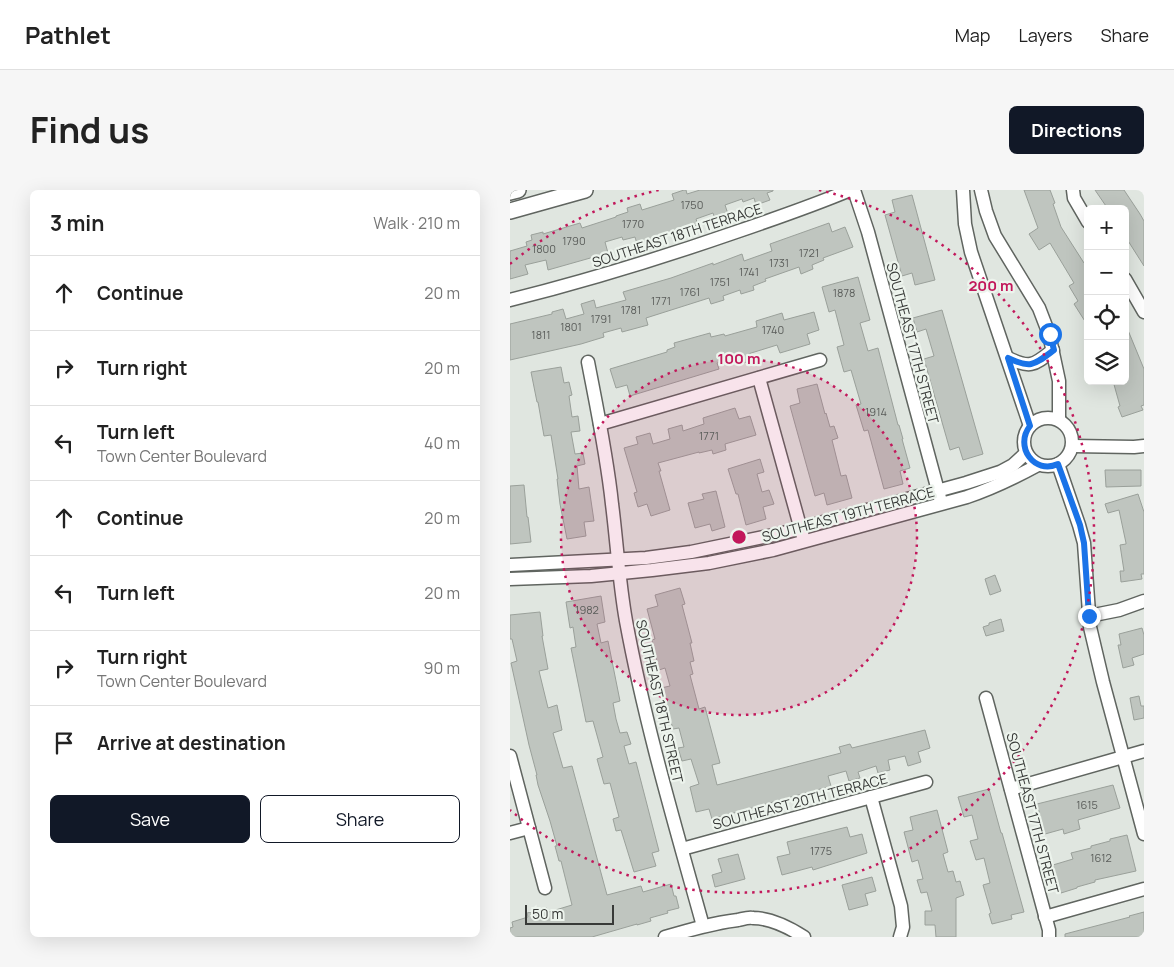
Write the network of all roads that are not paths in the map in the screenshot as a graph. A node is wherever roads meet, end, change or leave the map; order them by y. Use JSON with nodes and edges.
{"nodes":[{"id":1,"x":518,"y":190,"type":"edge"},
{"id":2,"x":585,"y":190,"type":"edge"},
{"id":3,"x":850,"y":190,"type":"edge"},
{"id":4,"x":854,"y":190,"type":"edge"},
{"id":5,"x":963,"y":190,"type":"edge"},
{"id":6,"x":981,"y":190,"type":"edge"},
{"id":7,"x":1073,"y":190,"type":"edge"},
{"id":8,"x":510,"y":192,"type":"edge"},
{"id":9,"x":510,"y":211,"type":"edge"},
{"id":10,"x":1084,"y":215,"type":"edge"},
{"id":11,"x":1129,"y":286,"type":"edge"},
{"id":12,"x":510,"y":300,"type":"edge"},
{"id":13,"x":1144,"y":312,"type":"edge"},
{"id":14,"x":1054,"y":350,"type":"junction"},
{"id":15,"x":1008,"y":358,"type":"junction"},
{"id":16,"x":820,"y":360,"type":"dead end"},
{"id":17,"x":588,"y":362,"type":"dead end"},
{"id":18,"x":759,"y":378,"type":"junction"},
{"id":19,"x":1059,"y":420,"type":"junction"},
{"id":20,"x":600,"y":424,"type":"junction"},
{"id":21,"x":1030,"y":426,"type":"junction"},
{"id":22,"x":1072,"y":446,"type":"junction"},
{"id":23,"x":1144,"y":446,"type":"edge"},
{"id":24,"x":1026,"y":453,"type":"junction"},
{"id":25,"x":1058,"y":464,"type":"junction"},
{"id":26,"x":1038,"y":465,"type":"junction"},
{"id":27,"x":938,"y":491,"type":"junction"},
{"id":28,"x":942,"y":504,"type":"junction"},
{"id":29,"x":800,"y":528,"type":"junction"},
{"id":30,"x":804,"y":542,"type":"junction"},
{"id":31,"x":618,"y":560,"type":"junction"},
{"id":32,"x":510,"y":565,"type":"edge"},
{"id":33,"x":620,"y":573,"type":"junction"},
{"id":34,"x":510,"y":579,"type":"edge"},
{"id":35,"x":1144,"y":601,"type":"edge"},
{"id":36,"x":1089,"y":616,"type":"junction"},
{"id":37,"x":986,"y":698,"type":"dead end"},
{"id":38,"x":1144,"y":751,"type":"edge"},
{"id":39,"x":510,"y":756,"type":"edge"},
{"id":40,"x":1123,"y":757,"type":"junction"},
{"id":41,"x":926,"y":782,"type":"dead end"},
{"id":42,"x":1010,"y":789,"type":"junction"},
{"id":43,"x":871,"y":797,"type":"junction"},
{"id":44,"x":529,"y":828,"type":"junction"},
{"id":45,"x":510,"y":833,"type":"edge"},
{"id":46,"x":1144,"y":834,"type":"edge"},
{"id":47,"x":682,"y":849,"type":"junction"},
{"id":48,"x":545,"y":888,"type":"dead end"},
{"id":49,"x":1144,"y":889,"type":"edge"},
{"id":50,"x":1045,"y":917,"type":"junction"},
{"id":51,"x":703,"y":926,"type":"junction"},
{"id":52,"x":665,"y":937,"type":"edge"},
{"id":53,"x":804,"y":937,"type":"edge"},
{"id":54,"x":900,"y":937,"type":"edge"},
{"id":55,"x":1049,"y":937,"type":"edge"}],
"edges":[{"from":1,"to":8,"type":"street"},
{"from":2,"to":9,"type":"street"},
{"from":3,"to":12,"type":"street","name":"SOUTHEAST 18TH TERRACE"},
{"from":4,"to":27,"type":"street","name":"SOUTHEAST 17TH STREET"},
{"from":5,"to":15,"type":"street"},
{"from":6,"to":14,"type":"street"},
{"from":7,"to":10,"type":"street"},
{"from":11,"to":13,"type":"street"},
{"from":14,"to":15,"type":"street"},
{"from":14,"to":19,"type":"street"},
{"from":15,"to":21,"type":"street"},
{"from":16,"to":18,"type":"street"},
{"from":17,"to":20,"type":"street","name":"SOUTHEAST 18TH STREET"},
{"from":18,"to":20,"type":"street"},
{"from":18,"to":29,"type":"street"},
{"from":19,"to":21,"type":"street"},
{"from":19,"to":22,"type":"street"},
{"from":20,"to":31,"type":"street","name":"SOUTHEAST 18TH STREET"},
{"from":21,"to":24,"type":"street"},
{"from":22,"to":23,"type":"street"},
{"from":22,"to":25,"type":"street"},
{"from":24,"to":26,"type":"street"},
{"from":24,"to":27,"type":"street","name":"SOUTHEAST 19TH TERRACE"},
{"from":25,"to":26,"type":"street"},
{"from":25,"to":36,"type":"street"},
{"from":26,"to":28,"type":"street","name":"SOUTHEAST 19TH TERRACE"},
{"from":27,"to":28,"type":"street","name":"SOUTHEAST 17TH STREET"},
{"from":27,"to":29,"type":"street","name":"SOUTHEAST 19TH TERRACE"},
{"from":28,"to":30,"type":"street","name":"SOUTHEAST 19TH TERRACE"},
{"from":29,"to":30,"type":"street"},
{"from":29,"to":31,"type":"street","name":"SOUTHEAST 19TH TERRACE"},
{"from":30,"to":33,"type":"street","name":"SOUTHEAST 19TH TERRACE"},
{"from":31,"to":32,"type":"street","name":"SOUTHEAST 19TH TERRACE"},
{"from":31,"to":33,"type":"street","name":"SOUTHEAST 18TH STREET"},
{"from":33,"to":34,"type":"street","name":"SOUTHEAST 19TH TERRACE"},
{"from":33,"to":47,"type":"street","name":"SOUTHEAST 18TH STREET"},
{"from":35,"to":36,"type":"street"},
{"from":36,"to":40,"type":"street"},
{"from":37,"to":42,"type":"street","name":"SOUTHEAST 17TH STREET"},
{"from":38,"to":40,"type":"street"},
{"from":39,"to":44,"type":"street"},
{"from":40,"to":42,"type":"street"},
{"from":40,"to":46,"type":"street"},
{"from":41,"to":43,"type":"street","name":"SOUTHEAST 20TH TERRACE"},
{"from":42,"to":50,"type":"street","name":"SOUTHEAST 17TH STREET"},
{"from":43,"to":47,"type":"street","name":"SOUTHEAST 20TH TERRACE"},
{"from":43,"to":54,"type":"street"},
{"from":44,"to":45,"type":"street"},
{"from":44,"to":48,"type":"street"},
{"from":47,"to":51,"type":"street","name":"SOUTHEAST 18TH STREET"},
{"from":49,"to":50,"type":"street"},
{"from":50,"to":55,"type":"street","name":"SOUTHEAST 17TH STREET"},
{"from":51,"to":52,"type":"street"},
{"from":51,"to":53,"type":"street"}]}
